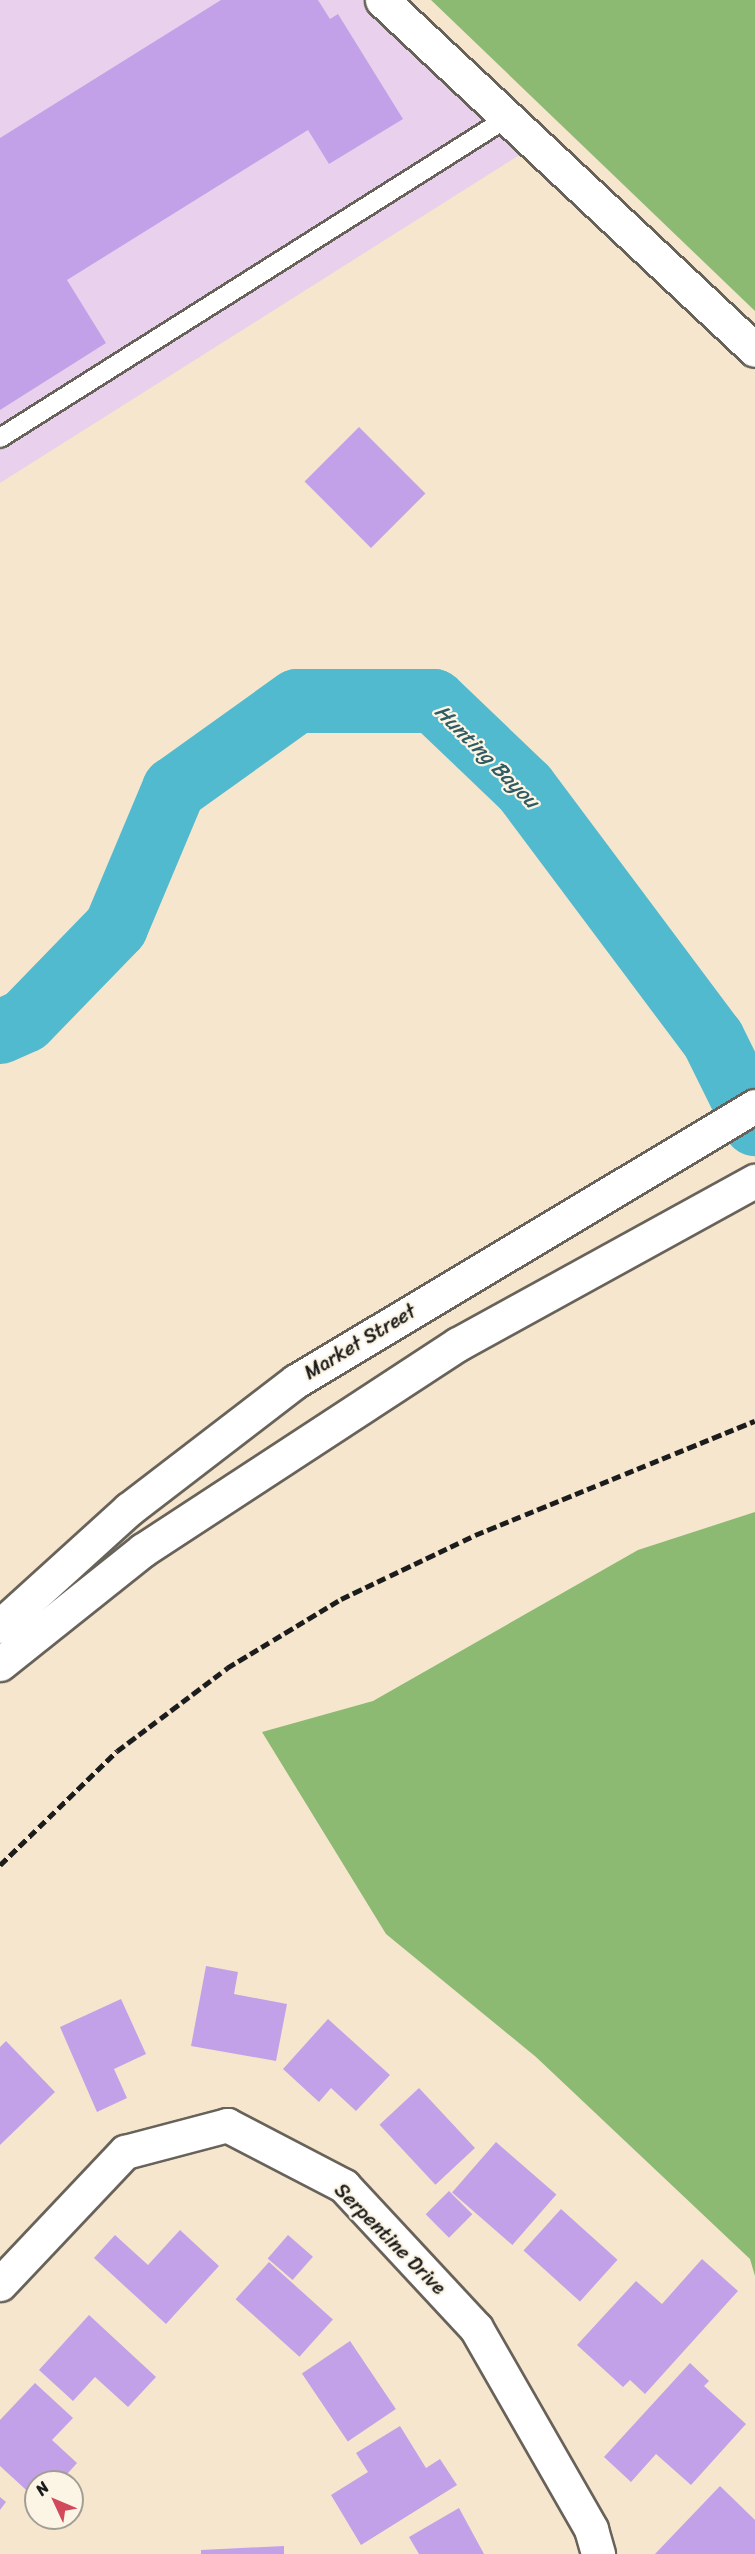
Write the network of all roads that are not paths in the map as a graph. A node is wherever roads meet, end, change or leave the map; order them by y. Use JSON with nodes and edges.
{"nodes":[{"id":1,"x":382,"y":0,"type":"edge"},
{"id":2,"x":507,"y":118,"type":"junction"},
{"id":3,"x":755,"y":350,"type":"edge"},
{"id":4,"x":0,"y":438,"type":"edge"},
{"id":5,"x":755,"y":1106,"type":"edge"},
{"id":6,"x":755,"y":1181,"type":"edge"},
{"id":7,"x":0,"y":1626,"type":"edge"},
{"id":8,"x":0,"y":1664,"type":"edge"},
{"id":9,"x":0,"y":2284,"type":"edge"},
{"id":10,"x":598,"y":2554,"type":"edge"}],
"edges":[{"from":1,"to":2,"type":"main road"},
{"from":2,"to":3,"type":"main road"},
{"from":2,"to":4,"type":"lane"},
{"from":5,"to":7,"type":"main road","name":"Market Street"},
{"from":6,"to":8,"type":"main road"},
{"from":9,"to":10,"type":"main road","name":"Serpentine Drive"}]}
